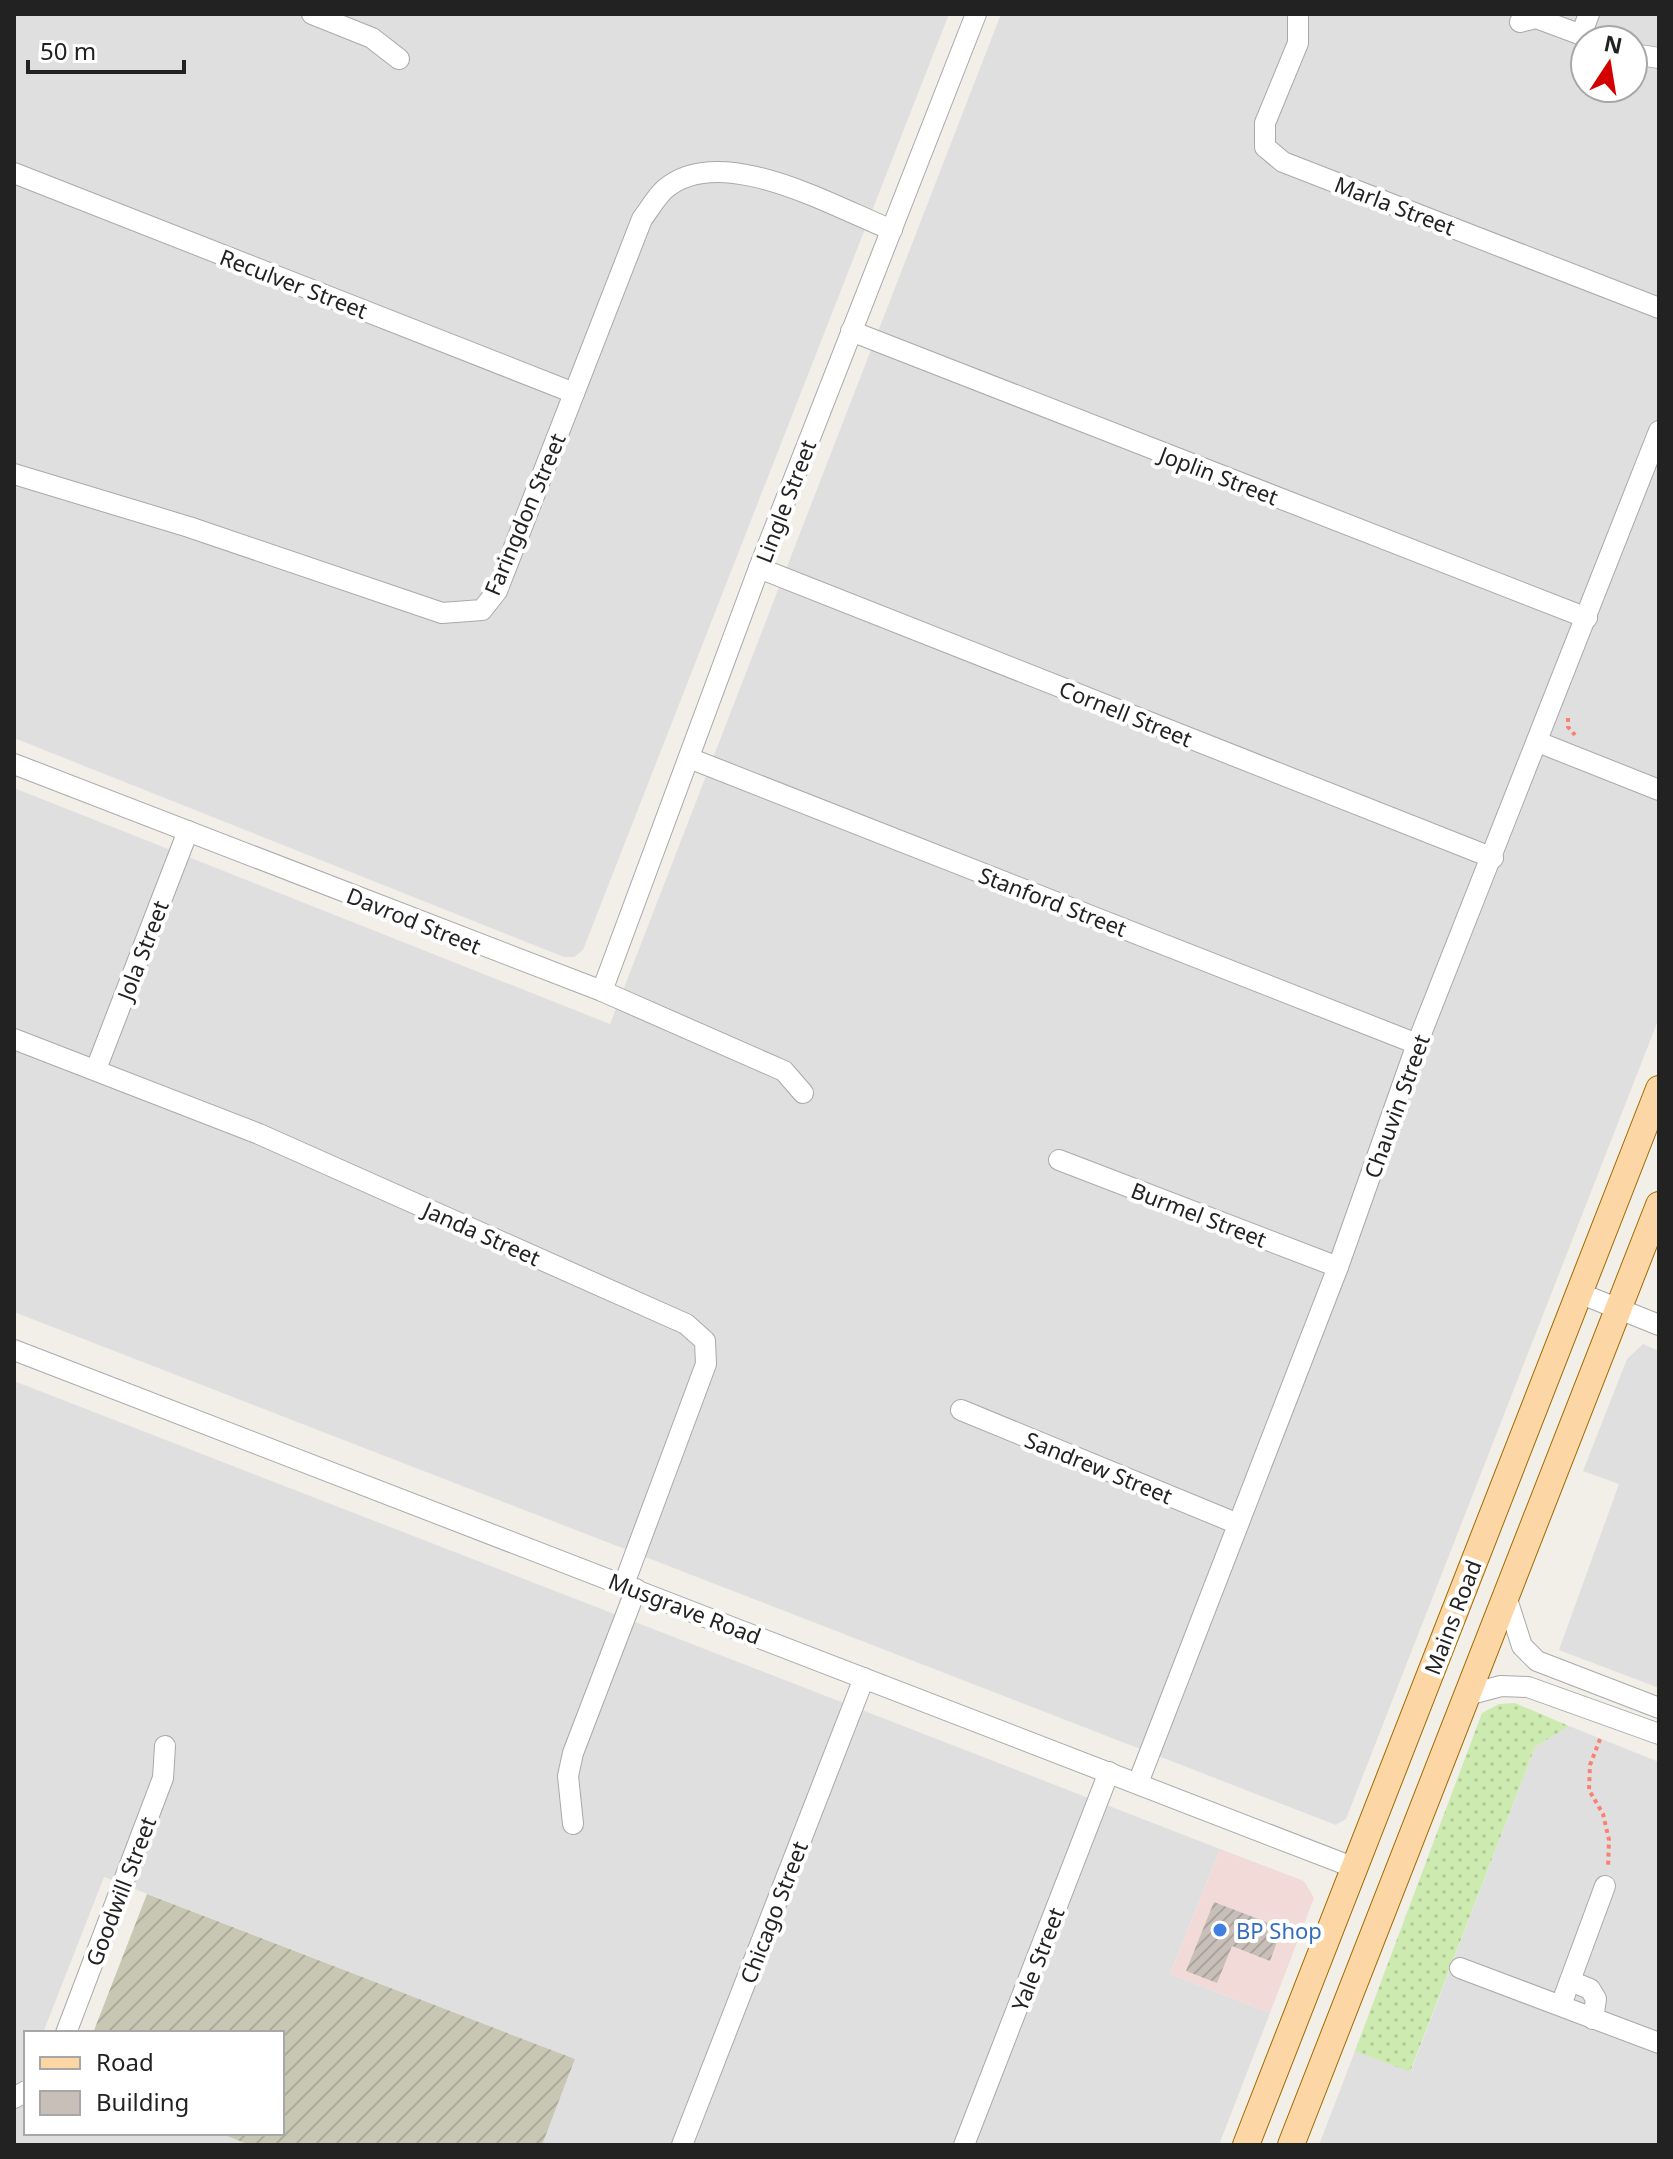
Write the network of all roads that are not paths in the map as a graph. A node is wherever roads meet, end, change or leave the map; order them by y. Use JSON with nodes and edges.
{"nodes":[{"id":1,"x":312,"y":14,"type":"edge"},
{"id":2,"x":976,"y":14,"type":"edge"},
{"id":3,"x":1298,"y":14,"type":"edge"},
{"id":4,"x":1520,"y":22,"type":"dead end"},
{"id":5,"x":1569,"y":30,"type":"edge"},
{"id":6,"x":399,"y":59,"type":"dead end"},
{"id":7,"x":14,"y":173,"type":"edge"},
{"id":8,"x":892,"y":230,"type":"junction"},
{"id":9,"x":1659,"y":308,"type":"edge"},
{"id":10,"x":851,"y":331,"type":"junction"},
{"id":11,"x":574,"y":393,"type":"junction"},
{"id":12,"x":1659,"y":431,"type":"edge"},
{"id":13,"x":14,"y":474,"type":"edge"},
{"id":14,"x":759,"y":568,"type":"junction"},
{"id":15,"x":1587,"y":618,"type":"junction"},
{"id":16,"x":1538,"y":742,"type":"junction"},
{"id":17,"x":689,"y":758,"type":"junction"},
{"id":18,"x":14,"y":764,"type":"edge"},
{"id":19,"x":1659,"y":790,"type":"edge"},
{"id":20,"x":188,"y":831,"type":"junction"},
{"id":21,"x":1493,"y":858,"type":"junction"},
{"id":22,"x":602,"y":991,"type":"junction"},
{"id":23,"x":14,"y":1039,"type":"edge"},
{"id":24,"x":1417,"y":1044,"type":"junction"},
{"id":25,"x":96,"y":1069,"type":"junction"},
{"id":26,"x":1659,"y":1089,"type":"edge"},
{"id":27,"x":803,"y":1093,"type":"dead end"},
{"id":28,"x":1059,"y":1160,"type":"dead end"},
{"id":29,"x":1659,"y":1205,"type":"edge"},
{"id":30,"x":1338,"y":1267,"type":"junction"},
{"id":31,"x":1579,"y":1293,"type":"junction"},
{"id":32,"x":1619,"y":1308,"type":"junction"},
{"id":33,"x":1659,"y":1325,"type":"edge"},
{"id":34,"x":14,"y":1350,"type":"edge"},
{"id":35,"x":961,"y":1410,"type":"dead end"},
{"id":36,"x":1238,"y":1524,"type":"junction"},
{"id":37,"x":630,"y":1586,"type":"junction"},
{"id":38,"x":1506,"y":1596,"type":"junction"},
{"id":39,"x":864,"y":1678,"type":"junction"},
{"id":40,"x":1467,"y":1695,"type":"junction"},
{"id":41,"x":1659,"y":1708,"type":"edge"},
{"id":42,"x":1659,"y":1734,"type":"edge"},
{"id":43,"x":165,"y":1746,"type":"dead end"},
{"id":44,"x":1109,"y":1772,"type":"junction"},
{"id":45,"x":1138,"y":1783,"type":"junction"},
{"id":46,"x":573,"y":1824,"type":"dead end"},
{"id":47,"x":1355,"y":1868,"type":"junction"},
{"id":48,"x":1605,"y":1886,"type":"road end"},
{"id":49,"x":1460,"y":1968,"type":"dead end"},
{"id":50,"x":1570,"y":1981,"type":"junction"},
{"id":51,"x":1561,"y":2005,"type":"junction"},
{"id":52,"x":1593,"y":2019,"type":"junction"},
{"id":53,"x":67,"y":2031,"type":"edge"},
{"id":54,"x":1659,"y":2043,"type":"edge"},
{"id":55,"x":682,"y":2145,"type":"edge"},
{"id":56,"x":964,"y":2145,"type":"edge"},
{"id":57,"x":1246,"y":2145,"type":"edge"},
{"id":58,"x":1291,"y":2145,"type":"edge"}],
"edges":[{"from":1,"to":6,"type":"street"},
{"from":2,"to":8,"type":"street","name":"Lingle Street"},
{"from":3,"to":9,"type":"street","name":"Marla Street"},
{"from":4,"to":5,"type":"street"},
{"from":7,"to":11,"type":"street","name":"Reculver Street"},
{"from":8,"to":10,"type":"street","name":"Lingle Street"},
{"from":8,"to":11,"type":"street","name":"Faringdon Street"},
{"from":10,"to":14,"type":"street","name":"Lingle Street"},
{"from":10,"to":15,"type":"street","name":"Joplin Street"},
{"from":11,"to":13,"type":"street","name":"Faringdon Street"},
{"from":12,"to":15,"type":"street","name":"Chauvin Street"},
{"from":14,"to":17,"type":"street","name":"Lingle Street"},
{"from":14,"to":21,"type":"street","name":"Cornell Street"},
{"from":15,"to":16,"type":"street","name":"Chauvin Street"},
{"from":16,"to":19,"type":"street"},
{"from":16,"to":21,"type":"street","name":"Chauvin Street"},
{"from":17,"to":22,"type":"street","name":"Lingle Street"},
{"from":17,"to":24,"type":"street","name":"Stanford Street"},
{"from":18,"to":20,"type":"street","name":"Davrod Street"},
{"from":20,"to":22,"type":"street","name":"Davrod Street"},
{"from":20,"to":25,"type":"street","name":"Jola Street"},
{"from":21,"to":24,"type":"street","name":"Chauvin Street"},
{"from":22,"to":27,"type":"street","name":"Davrod Street"},
{"from":23,"to":25,"type":"street","name":"Janda Street"},
{"from":24,"to":30,"type":"street","name":"Chauvin Street"},
{"from":25,"to":37,"type":"street","name":"Janda Street"},
{"from":26,"to":31,"type":"main road","name":"Mains Road"},
{"from":28,"to":30,"type":"street","name":"Burmel Street"},
{"from":29,"to":32,"type":"main road","name":"Mains Road"},
{"from":30,"to":36,"type":"street","name":"Chauvin Street"},
{"from":31,"to":32,"type":"street"},
{"from":31,"to":47,"type":"main road","name":"Mains Road"},
{"from":32,"to":33,"type":"street"},
{"from":32,"to":38,"type":"main road","name":"Mains Road"},
{"from":34,"to":37,"type":"street","name":"Musgrave Road"},
{"from":35,"to":36,"type":"street","name":"Sandrew Street"},
{"from":36,"to":45,"type":"street","name":"Chauvin Street"},
{"from":37,"to":39,"type":"street","name":"Musgrave Road"},
{"from":37,"to":46,"type":"street"},
{"from":38,"to":40,"type":"main road","name":"Mains Road"},
{"from":38,"to":41,"type":"street"},
{"from":39,"to":44,"type":"street","name":"Musgrave Road"},
{"from":39,"to":55,"type":"street","name":"Chicago Street"},
{"from":40,"to":42,"type":"street"},
{"from":40,"to":58,"type":"main road","name":"Mains Road"},
{"from":43,"to":53,"type":"street","name":"Goodwill Street"},
{"from":44,"to":45,"type":"street","name":"Musgrave Road"},
{"from":44,"to":56,"type":"street","name":"Yale Street"},
{"from":45,"to":47,"type":"street","name":"Musgrave Road"},
{"from":47,"to":57,"type":"main road","name":"Mains Road"},
{"from":48,"to":50,"type":"street"},
{"from":49,"to":51,"type":"street"},
{"from":50,"to":51,"type":"street"},
{"from":50,"to":52,"type":"street"},
{"from":51,"to":52,"type":"street"},
{"from":52,"to":54,"type":"street"}]}
